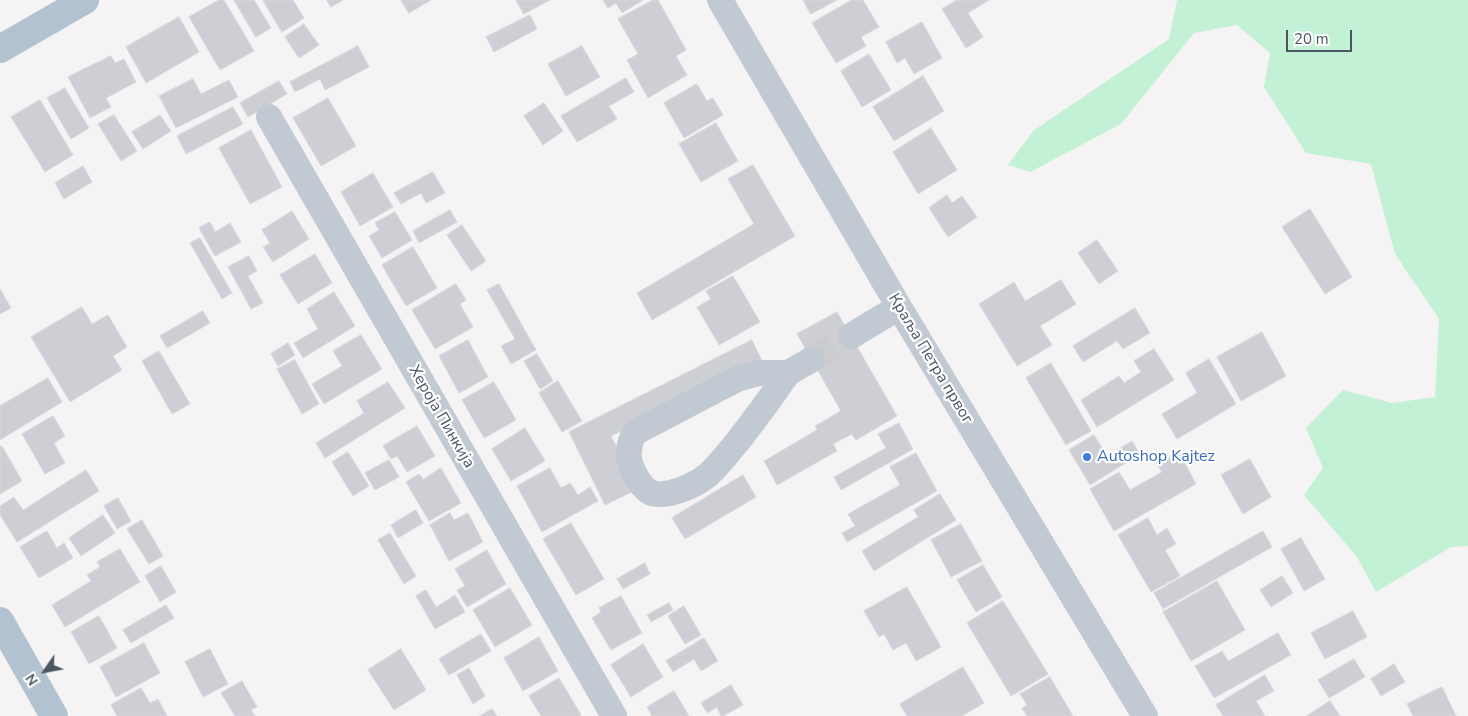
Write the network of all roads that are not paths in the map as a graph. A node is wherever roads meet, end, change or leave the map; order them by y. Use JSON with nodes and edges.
{"nodes":[{"id":1,"x":85,"y":0,"type":"edge"},
{"id":2,"x":720,"y":0,"type":"edge"},
{"id":3,"x":0,"y":49,"type":"edge"},
{"id":4,"x":269,"y":117,"type":"dead end"},
{"id":5,"x":899,"y":307,"type":"junction"},
{"id":6,"x":851,"y":336,"type":"tunnel mouth"},
{"id":7,"x":811,"y":360,"type":"tunnel mouth"},
{"id":8,"x":788,"y":372,"type":"junction"},
{"id":9,"x":0,"y":621,"type":"edge"},
{"id":10,"x":54,"y":716,"type":"edge"},
{"id":11,"x":614,"y":716,"type":"edge"},
{"id":12,"x":1145,"y":716,"type":"edge"}],
"edges":[{"from":1,"to":3,"type":"main road"},
{"from":2,"to":5,"type":"street","name":"Краља Петра првог"},
{"from":4,"to":11,"type":"street","name":"Хероја Пинкија"},
{"from":5,"to":6,"type":"street"},
{"from":5,"to":12,"type":"street","name":"Краља Петра првог"},
{"from":7,"to":8,"type":"street"},
{"from":8,"to":8,"type":"street"},
{"from":9,"to":10,"type":"main road"}]}
